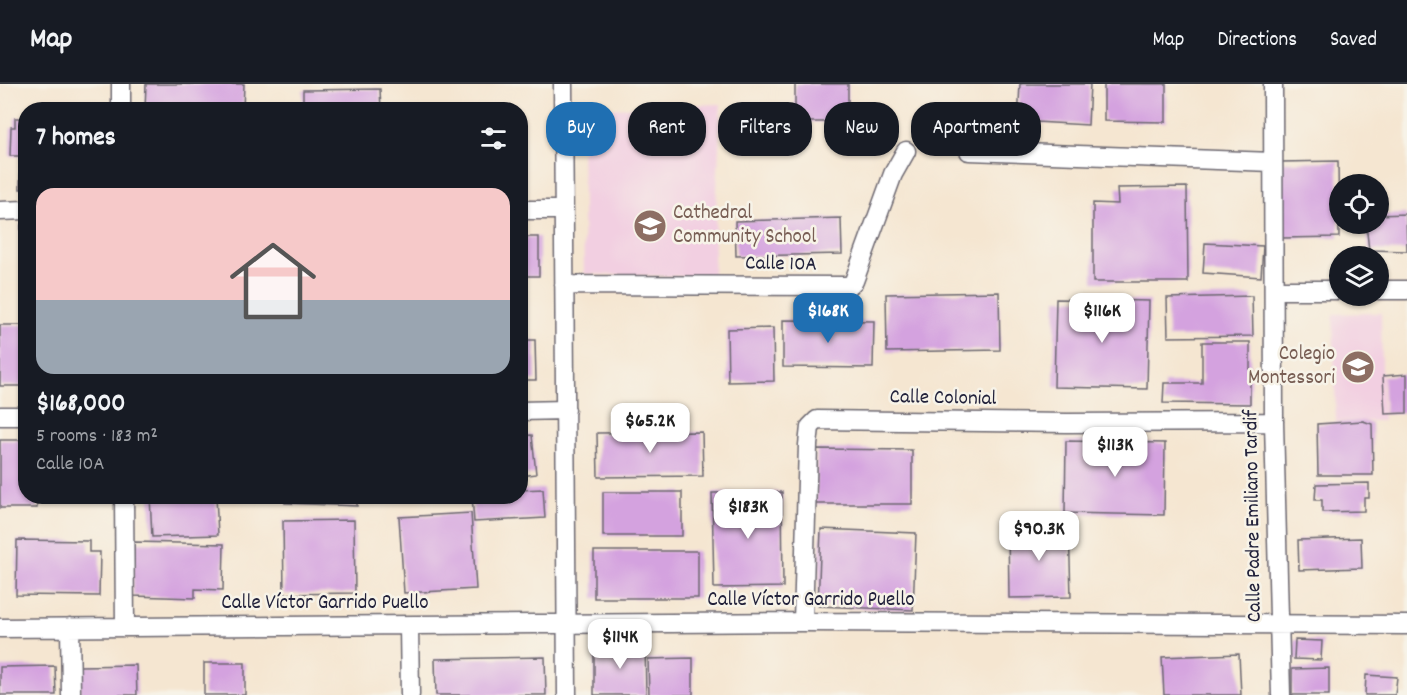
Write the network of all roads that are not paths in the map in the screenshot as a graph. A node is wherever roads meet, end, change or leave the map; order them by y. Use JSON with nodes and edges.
{"nodes":[{"id":1,"x":121,"y":84,"type":"edge"},
{"id":2,"x":563,"y":84,"type":"edge"},
{"id":3,"x":1273,"y":84,"type":"edge"},
{"id":4,"x":121,"y":102,"type":"edge"},
{"id":5,"x":906,"y":151,"type":"dead end"},
{"id":6,"x":1041,"y":154,"type":"edge"},
{"id":7,"x":1273,"y":162,"type":"junction"},
{"id":8,"x":18,"y":210,"type":"edge"},
{"id":9,"x":528,"y":210,"type":"edge"},
{"id":10,"x":564,"y":210,"type":"junction"},
{"id":11,"x":0,"y":211,"type":"edge"},
{"id":12,"x":564,"y":285,"type":"junction"},
{"id":13,"x":1275,"y":290,"type":"junction"},
{"id":14,"x":1329,"y":290,"type":"edge"},
{"id":15,"x":1389,"y":290,"type":"edge"},
{"id":16,"x":1407,"y":290,"type":"edge"},
{"id":17,"x":566,"y":410,"type":"junction"},
{"id":18,"x":528,"y":411,"type":"edge"},
{"id":19,"x":0,"y":416,"type":"edge"},
{"id":20,"x":18,"y":416,"type":"edge"},
{"id":21,"x":1274,"y":422,"type":"junction"},
{"id":22,"x":124,"y":504,"type":"edge"},
{"id":23,"x":802,"y":622,"type":"junction"},
{"id":24,"x":567,"y":624,"type":"junction"},
{"id":25,"x":1279,"y":625,"type":"junction"},
{"id":26,"x":1407,"y":625,"type":"edge"},
{"id":27,"x":409,"y":626,"type":"junction"},
{"id":28,"x":0,"y":627,"type":"edge"},
{"id":29,"x":70,"y":627,"type":"junction"},
{"id":30,"x":125,"y":627,"type":"junction"},
{"id":31,"x":71,"y":695,"type":"edge"},
{"id":32,"x":410,"y":695,"type":"edge"},
{"id":33,"x":567,"y":695,"type":"edge"},
{"id":34,"x":1281,"y":695,"type":"edge"}],
"edges":[{"from":1,"to":4,"type":"street"},
{"from":2,"to":10,"type":"street"},
{"from":3,"to":7,"type":"street","name":"Calle Padre Emiliano Tardif"},
{"from":5,"to":12,"type":"street","name":"Calle 10A"},
{"from":6,"to":7,"type":"street"},
{"from":7,"to":13,"type":"street","name":"Calle Padre Emiliano Tardif"},
{"from":8,"to":11,"type":"street"},
{"from":9,"to":10,"type":"street"},
{"from":10,"to":12,"type":"street"},
{"from":12,"to":17,"type":"street"},
{"from":13,"to":14,"type":"street"},
{"from":13,"to":21,"type":"street","name":"Calle Padre Emiliano Tardif"},
{"from":15,"to":16,"type":"street"},
{"from":17,"to":18,"type":"street"},
{"from":17,"to":24,"type":"street"},
{"from":19,"to":20,"type":"street"},
{"from":21,"to":23,"type":"street","name":"Calle Colonial"},
{"from":21,"to":25,"type":"street","name":"Calle Padre Emiliano Tardif"},
{"from":22,"to":30,"type":"street"},
{"from":23,"to":24,"type":"street","name":"Calle Víctor Garrido Puello"},
{"from":23,"to":25,"type":"street","name":"Calle Víctor Garrido Puello"},
{"from":24,"to":27,"type":"street","name":"Calle Víctor Garrido Puello"},
{"from":24,"to":33,"type":"street"},
{"from":25,"to":26,"type":"street","name":"Calle Víctor Garrido Puello"},
{"from":25,"to":34,"type":"street","name":"Calle Padre Emiliano Tardif"},
{"from":27,"to":30,"type":"street","name":"Calle Víctor Garrido Puello"},
{"from":27,"to":32,"type":"street"},
{"from":28,"to":29,"type":"street","name":"Calle Víctor Garrido Puello"},
{"from":29,"to":30,"type":"street","name":"Calle Víctor Garrido Puello"},
{"from":29,"to":31,"type":"street"}]}
